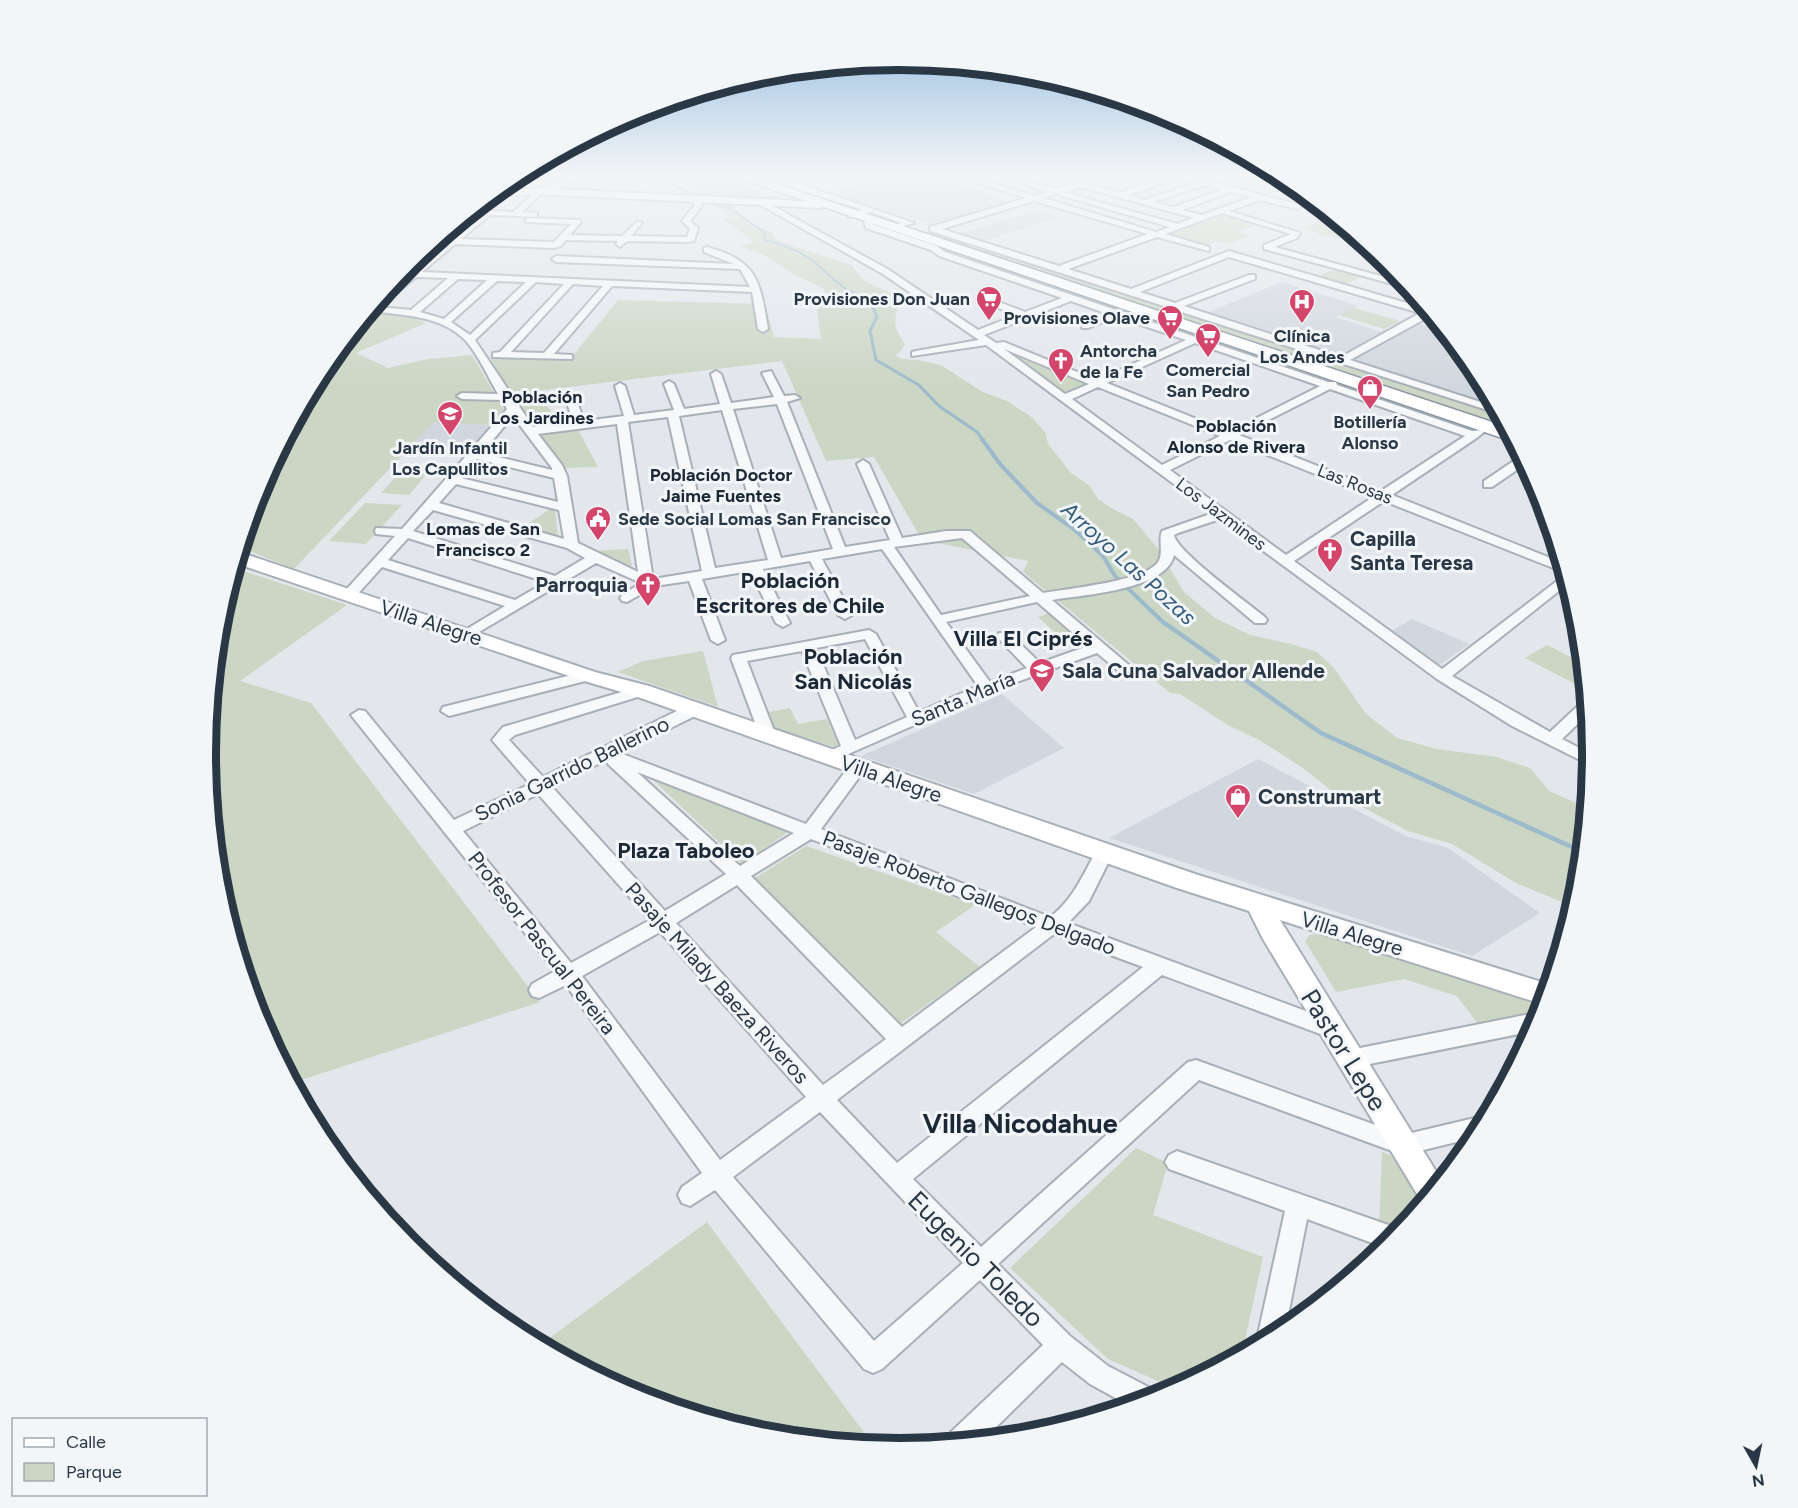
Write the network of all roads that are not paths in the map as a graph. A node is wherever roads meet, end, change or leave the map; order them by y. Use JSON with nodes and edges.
{"nodes":[{"id":1,"x":449,"y":246,"type":"edge"},
{"id":2,"x":619,"y":246,"type":"edge"},
{"id":3,"x":678,"y":246,"type":"edge"},
{"id":4,"x":841,"y":246,"type":"edge"},
{"id":5,"x":929,"y":246,"type":"edge"},
{"id":6,"x":947,"y":246,"type":"edge"},
{"id":7,"x":990,"y":246,"type":"edge"},
{"id":8,"x":1130,"y":246,"type":"edge"},
{"id":9,"x":1197,"y":246,"type":"edge"},
{"id":10,"x":1270,"y":246,"type":"edge"},
{"id":11,"x":1206,"y":249,"type":"dead end"},
{"id":12,"x":707,"y":250,"type":"dead end"},
{"id":13,"x":675,"y":252,"type":"dead end"},
{"id":14,"x":556,"y":259,"type":"dead end"},
{"id":15,"x":1030,"y":259,"type":"junction"},
{"id":16,"x":606,"y":261,"type":"junction"},
{"id":17,"x":1008,"y":266,"type":"junction"},
{"id":18,"x":745,"y":267,"type":"junction"},
{"id":19,"x":1336,"y":267,"type":"junction"},
{"id":20,"x":1379,"y":268,"type":"edge"},
{"id":21,"x":414,"y":274,"type":"junction"},
{"id":22,"x":1364,"y":274,"type":"junction"},
{"id":23,"x":1080,"y":275,"type":"junction"},
{"id":24,"x":456,"y":276,"type":"junction"},
{"id":25,"x":1058,"y":276,"type":"junction"},
{"id":26,"x":410,"y":277,"type":"edge"},
{"id":27,"x":1252,"y":277,"type":"dead end"},
{"id":28,"x":495,"y":278,"type":"junction"},
{"id":29,"x":1312,"y":278,"type":"junction"},
{"id":30,"x":534,"y":279,"type":"junction"},
{"id":31,"x":571,"y":281,"type":"junction"},
{"id":32,"x":1393,"y":282,"type":"edge"},
{"id":33,"x":610,"y":283,"type":"junction"},
{"id":34,"x":757,"y":290,"type":"junction"},
{"id":35,"x":1133,"y":292,"type":"junction"},
{"id":36,"x":1070,"y":298,"type":"junction"},
{"id":37,"x":991,"y":302,"type":"dead end"},
{"id":38,"x":1175,"y":306,"type":"junction"},
{"id":39,"x":380,"y":310,"type":"edge"},
{"id":40,"x":1419,"y":310,"type":"edge"},
{"id":41,"x":413,"y":313,"type":"junction"},
{"id":42,"x":1115,"y":314,"type":"junction"},
{"id":43,"x":1154,"y":315,"type":"junction"},
{"id":44,"x":1026,"y":316,"type":"junction"},
{"id":45,"x":1423,"y":316,"type":"edge"},
{"id":46,"x":445,"y":323,"type":"junction"},
{"id":47,"x":1085,"y":326,"type":"dead end"},
{"id":48,"x":763,"y":328,"type":"dead end"},
{"id":49,"x":982,"y":338,"type":"junction"},
{"id":50,"x":470,"y":340,"type":"junction"},
{"id":51,"x":1195,"y":340,"type":"junction"},
{"id":52,"x":480,"y":354,"type":"junction"},
{"id":53,"x":916,"y":354,"type":"dead end"},
{"id":54,"x":503,"y":355,"type":"junction"},
{"id":55,"x":547,"y":356,"type":"junction"},
{"id":56,"x":568,"y":357,"type":"dead end"},
{"id":57,"x":1342,"y":360,"type":"junction"},
{"id":58,"x":767,"y":373,"type":"dead end"},
{"id":59,"x":716,"y":374,"type":"dead end"},
{"id":60,"x":1408,"y":380,"type":"junction"},
{"id":61,"x":1335,"y":383,"type":"junction"},
{"id":62,"x":669,"y":384,"type":"dead end"},
{"id":63,"x":1098,"y":384,"type":"junction"},
{"id":64,"x":620,"y":386,"type":"dead end"},
{"id":65,"x":1386,"y":394,"type":"junction"},
{"id":66,"x":462,"y":396,"type":"dead end"},
{"id":67,"x":570,"y":396,"type":"dead end"},
{"id":68,"x":506,"y":397,"type":"junction"},
{"id":69,"x":795,"y":398,"type":"dead end"},
{"id":70,"x":1063,"y":399,"type":"junction"},
{"id":71,"x":780,"y":400,"type":"junction"},
{"id":72,"x":727,"y":406,"type":"junction"},
{"id":73,"x":1488,"y":407,"type":"edge"},
{"id":74,"x":513,"y":409,"type":"junction"},
{"id":75,"x":676,"y":413,"type":"junction"},
{"id":76,"x":626,"y":419,"type":"junction"},
{"id":77,"x":580,"y":425,"type":"junction"},
{"id":78,"x":531,"y":431,"type":"junction"},
{"id":79,"x":1480,"y":431,"type":"junction"},
{"id":80,"x":1502,"y":434,"type":"edge"},
{"id":81,"x":1231,"y":435,"type":"junction"},
{"id":82,"x":474,"y":455,"type":"junction"},
{"id":83,"x":863,"y":464,"type":"dead end"},
{"id":84,"x":1517,"y":464,"type":"edge"},
{"id":85,"x":1161,"y":470,"type":"junction"},
{"id":86,"x":561,"y":476,"type":"junction"},
{"id":87,"x":453,"y":480,"type":"junction"},
{"id":88,"x":1488,"y":484,"type":"dead end"},
{"id":89,"x":1384,"y":495,"type":"junction"},
{"id":90,"x":430,"y":505,"type":"junction"},
{"id":91,"x":564,"y":507,"type":"junction"},
{"id":92,"x":1223,"y":514,"type":"junction"},
{"id":93,"x":381,"y":531,"type":"dead end"},
{"id":94,"x":405,"y":533,"type":"junction"},
{"id":95,"x":1167,"y":540,"type":"junction"},
{"id":96,"x":892,"y":544,"type":"junction"},
{"id":97,"x":572,"y":545,"type":"junction"},
{"id":98,"x":842,"y":553,"type":"junction"},
{"id":99,"x":814,"y":557,"type":"junction"},
{"id":100,"x":595,"y":558,"type":"junction"},
{"id":101,"x":244,"y":560,"type":"edge"},
{"id":102,"x":1285,"y":561,"type":"junction"},
{"id":103,"x":380,"y":562,"type":"junction"},
{"id":104,"x":776,"y":563,"type":"junction"},
{"id":105,"x":1556,"y":566,"type":"edge"},
{"id":106,"x":755,"y":567,"type":"junction"},
{"id":107,"x":710,"y":574,"type":"junction"},
{"id":108,"x":694,"y":577,"type":"junction"},
{"id":109,"x":557,"y":581,"type":"junction"},
{"id":110,"x":649,"y":581,"type":"junction"},
{"id":111,"x":1561,"y":584,"type":"edge"},
{"id":112,"x":349,"y":596,"type":"junction"},
{"id":113,"x":1041,"y":597,"type":"junction"},
{"id":114,"x":627,"y":598,"type":"dead end"},
{"id":115,"x":517,"y":605,"type":"junction"},
{"id":116,"x":845,"y":615,"type":"dead end"},
{"id":117,"x":938,"y":620,"type":"junction"},
{"id":118,"x":1260,"y":620,"type":"dead end"},
{"id":119,"x":783,"y":623,"type":"dead end"},
{"id":120,"x":467,"y":635,"type":"junction"},
{"id":121,"x":1004,"y":636,"type":"dead end"},
{"id":122,"x":718,"y":640,"type":"dead end"},
{"id":123,"x":807,"y":645,"type":"junction"},
{"id":124,"x":1099,"y":647,"type":"junction"},
{"id":125,"x":1036,"y":668,"type":"junction"},
{"id":126,"x":1132,"y":675,"type":"dead end"},
{"id":127,"x":588,"y":676,"type":"junction"},
{"id":128,"x":1442,"y":676,"type":"junction"},
{"id":129,"x":987,"y":688,"type":"junction"},
{"id":130,"x":642,"y":691,"type":"junction"},
{"id":131,"x":693,"y":710,"type":"junction"},
{"id":132,"x":449,"y":711,"type":"dead end"},
{"id":133,"x":1581,"y":712,"type":"edge"},
{"id":134,"x":359,"y":715,"type":"dead end"},
{"id":135,"x":916,"y":720,"type":"junction"},
{"id":136,"x":768,"y":735,"type":"junction"},
{"id":137,"x":1551,"y":740,"type":"junction"},
{"id":138,"x":607,"y":754,"type":"junction"},
{"id":139,"x":1582,"y":756,"type":"edge"},
{"id":140,"x":846,"y":757,"type":"junction"},
{"id":141,"x":540,"y":786,"type":"junction"},
{"id":142,"x":452,"y":829,"type":"junction"},
{"id":143,"x":809,"y":832,"type":"junction"},
{"id":144,"x":1104,"y":854,"type":"junction"},
{"id":145,"x":739,"y":876,"type":"junction"},
{"id":146,"x":1260,"y":906,"type":"junction"},
{"id":147,"x":662,"y":922,"type":"junction"},
{"id":148,"x":1051,"y":925,"type":"junction"},
{"id":149,"x":1160,"y":965,"type":"junction"},
{"id":150,"x":569,"y":974,"type":"junction"},
{"id":151,"x":539,"y":990,"type":"dead end"},
{"id":152,"x":1539,"y":992,"type":"edge"},
{"id":153,"x":1527,"y":1024,"type":"edge"},
{"id":154,"x":1331,"y":1029,"type":"junction"},
{"id":155,"x":901,"y":1040,"type":"junction"},
{"id":156,"x":1350,"y":1059,"type":"junction"},
{"id":157,"x":821,"y":1098,"type":"junction"},
{"id":158,"x":1470,"y":1129,"type":"edge"},
{"id":159,"x":1403,"y":1145,"type":"junction"},
{"id":160,"x":1177,"y":1162,"type":"dead end"},
{"id":161,"x":718,"y":1176,"type":"junction"},
{"id":162,"x":896,"y":1178,"type":"junction"},
{"id":163,"x":1428,"y":1186,"type":"edge"},
{"id":164,"x":690,"y":1196,"type":"dead end"},
{"id":165,"x":1298,"y":1206,"type":"junction"},
{"id":166,"x":1384,"y":1235,"type":"edge"},
{"id":167,"x":982,"y":1264,"type":"junction"},
{"id":168,"x":1273,"y":1326,"type":"edge"},
{"id":169,"x":1061,"y":1345,"type":"junction"},
{"id":170,"x":1134,"y":1395,"type":"edge"},
{"id":171,"x":970,"y":1434,"type":"edge"}],
"edges":[{"from":1,"to":21,"type":"street"},
{"from":2,"to":16,"type":"street"},
{"from":3,"to":13,"type":"street"},
{"from":4,"to":49,"type":"street","name":"Los Jazmines"},
{"from":5,"to":36,"type":"street"},
{"from":6,"to":17,"type":"highway"},
{"from":7,"to":15,"type":"street"},
{"from":8,"to":25,"type":"street"},
{"from":9,"to":11,"type":"street"},
{"from":10,"to":19,"type":"street"},
{"from":12,"to":18,"type":"street"},
{"from":14,"to":16,"type":"street"},
{"from":15,"to":17,"type":"street"},
{"from":15,"to":25,"type":"street"},
{"from":16,"to":18,"type":"street"},
{"from":17,"to":25,"type":"highway"},
{"from":18,"to":34,"type":"street"},
{"from":19,"to":22,"type":"street"},
{"from":19,"to":29,"type":"street"},
{"from":20,"to":22,"type":"street"},
{"from":21,"to":24,"type":"street"},
{"from":21,"to":26,"type":"street"},
{"from":22,"to":32,"type":"street"},
{"from":23,"to":25,"type":"street"},
{"from":23,"to":25,"type":"street"},
{"from":23,"to":35,"type":"street"},
{"from":24,"to":28,"type":"street"},
{"from":24,"to":41,"type":"street"},
{"from":25,"to":43,"type":"highway"},
{"from":27,"to":38,"type":"street"},
{"from":28,"to":30,"type":"street"},
{"from":28,"to":46,"type":"street"},
{"from":29,"to":35,"type":"street"},
{"from":29,"to":40,"type":"street"},
{"from":30,"to":31,"type":"street"},
{"from":30,"to":50,"type":"street"},
{"from":31,"to":33,"type":"street"},
{"from":31,"to":54,"type":"street"},
{"from":33,"to":34,"type":"street"},
{"from":33,"to":55,"type":"street"},
{"from":34,"to":48,"type":"street"},
{"from":35,"to":38,"type":"street"},
{"from":36,"to":42,"type":"street"},
{"from":36,"to":44,"type":"street"},
{"from":37,"to":44,"type":"street"},
{"from":38,"to":43,"type":"street"},
{"from":38,"to":57,"type":"street"},
{"from":39,"to":41,"type":"street"},
{"from":41,"to":46,"type":"street"},
{"from":42,"to":47,"type":"street"},
{"from":42,"to":51,"type":"street"},
{"from":43,"to":61,"type":"highway"},
{"from":44,"to":49,"type":"street"},
{"from":45,"to":57,"type":"street"},
{"from":46,"to":50,"type":"street"},
{"from":49,"to":53,"type":"street"},
{"from":49,"to":63,"type":"street","name":"Las Rosas"},
{"from":49,"to":70,"type":"street","name":"Los Jazmines"},
{"from":50,"to":52,"type":"street"},
{"from":51,"to":61,"type":"street"},
{"from":51,"to":63,"type":"street"},
{"from":52,"to":54,"type":"street"},
{"from":52,"to":68,"type":"street"},
{"from":54,"to":55,"type":"street"},
{"from":55,"to":56,"type":"street"},
{"from":57,"to":60,"type":"street"},
{"from":58,"to":71,"type":"street"},
{"from":59,"to":72,"type":"street"},
{"from":60,"to":65,"type":"street"},
{"from":60,"to":73,"type":"street"},
{"from":61,"to":65,"type":"highway"},
{"from":61,"to":79,"type":"street"},
{"from":61,"to":81,"type":"street"},
{"from":62,"to":75,"type":"street"},
{"from":63,"to":70,"type":"street"},
{"from":63,"to":81,"type":"street","name":"Las Rosas"},
{"from":64,"to":76,"type":"street"},
{"from":65,"to":79,"type":"highway"},
{"from":66,"to":68,"type":"street"},
{"from":67,"to":77,"type":"street"},
{"from":68,"to":74,"type":"street"},
{"from":69,"to":71,"type":"street"},
{"from":70,"to":85,"type":"street","name":"Los Jazmines"},
{"from":71,"to":72,"type":"street"},
{"from":71,"to":98,"type":"street"},
{"from":72,"to":75,"type":"street"},
{"from":72,"to":104,"type":"street"},
{"from":74,"to":78,"type":"street"},
{"from":74,"to":82,"type":"street"},
{"from":75,"to":76,"type":"street"},
{"from":75,"to":107,"type":"street"},
{"from":76,"to":77,"type":"street"},
{"from":76,"to":110,"type":"street"},
{"from":77,"to":78,"type":"street"},
{"from":78,"to":86,"type":"street"},
{"from":79,"to":80,"type":"highway"},
{"from":79,"to":89,"type":"street"},
{"from":81,"to":85,"type":"street"},
{"from":81,"to":89,"type":"street","name":"Las Rosas"},
{"from":82,"to":86,"type":"street"},
{"from":82,"to":87,"type":"street"},
{"from":83,"to":96,"type":"street"},
{"from":84,"to":88,"type":"street"},
{"from":85,"to":92,"type":"street","name":"Los Jazmines"},
{"from":86,"to":91,"type":"street"},
{"from":87,"to":90,"type":"street"},
{"from":87,"to":91,"type":"street"},
{"from":89,"to":102,"type":"street"},
{"from":89,"to":105,"type":"street","name":"Las Rosas"},
{"from":90,"to":94,"type":"street"},
{"from":90,"to":97,"type":"street"},
{"from":91,"to":97,"type":"street"},
{"from":92,"to":95,"type":"street"},
{"from":92,"to":102,"type":"street","name":"Los Jazmines"},
{"from":93,"to":94,"type":"street"},
{"from":94,"to":103,"type":"street"},
{"from":94,"to":109,"type":"street"},
{"from":95,"to":113,"type":"street"},
{"from":95,"to":118,"type":"street"},
{"from":96,"to":98,"type":"street"},
{"from":96,"to":113,"type":"street"},
{"from":96,"to":117,"type":"street"},
{"from":97,"to":100,"type":"street"},
{"from":98,"to":99,"type":"street"},
{"from":99,"to":104,"type":"street"},
{"from":99,"to":116,"type":"street"},
{"from":100,"to":109,"type":"street"},
{"from":100,"to":110,"type":"street"},
{"from":101,"to":112,"type":"main road","name":"Villa Alegre"},
{"from":102,"to":128,"type":"street","name":"Los Jazmines"},
{"from":103,"to":112,"type":"street"},
{"from":103,"to":115,"type":"street"},
{"from":104,"to":106,"type":"street"},
{"from":106,"to":107,"type":"street"},
{"from":106,"to":119,"type":"street"},
{"from":107,"to":108,"type":"street"},
{"from":108,"to":110,"type":"street"},
{"from":108,"to":122,"type":"street"},
{"from":109,"to":115,"type":"street"},
{"from":110,"to":114,"type":"street"},
{"from":111,"to":128,"type":"street"},
{"from":112,"to":120,"type":"main road","name":"Villa Alegre"},
{"from":113,"to":117,"type":"street"},
{"from":113,"to":124,"type":"street"},
{"from":115,"to":120,"type":"street"},
{"from":117,"to":129,"type":"street"},
{"from":120,"to":127,"type":"main road","name":"Villa Alegre"},
{"from":121,"to":125,"type":"street"},
{"from":123,"to":135,"type":"street"},
{"from":123,"to":136,"type":"street"},
{"from":123,"to":140,"type":"street"},
{"from":124,"to":125,"type":"street","name":"Santa María"},
{"from":124,"to":126,"type":"street"},
{"from":125,"to":129,"type":"street","name":"Santa María"},
{"from":127,"to":130,"type":"main road","name":"Villa Alegre"},
{"from":127,"to":132,"type":"street"},
{"from":128,"to":137,"type":"street","name":"Los Jazmines"},
{"from":129,"to":135,"type":"street","name":"Santa María"},
{"from":130,"to":131,"type":"main road","name":"Villa Alegre"},
{"from":130,"to":141,"type":"street","name":"Pasaje Milady Baeza Riveros"},
{"from":131,"to":136,"type":"main road","name":"Villa Alegre"},
{"from":131,"to":138,"type":"street","name":"Sonia Garrido Ballerino"},
{"from":133,"to":137,"type":"street"},
{"from":134,"to":142,"type":"street","name":"Profesor Pascual Pereira"},
{"from":135,"to":140,"type":"street","name":"Santa María"},
{"from":136,"to":140,"type":"main road","name":"Villa Alegre"},
{"from":137,"to":139,"type":"street","name":"Los Jazmines"},
{"from":138,"to":141,"type":"street","name":"Sonia Garrido Ballerino"},
{"from":138,"to":143,"type":"street","name":"Pasaje Roberto Gallegos Delgado"},
{"from":138,"to":145,"type":"street"},
{"from":140,"to":143,"type":"street"},
{"from":140,"to":144,"type":"main road","name":"Villa Alegre"},
{"from":141,"to":142,"type":"street","name":"Sonia Garrido Ballerino"},
{"from":141,"to":147,"type":"street","name":"Pasaje Milady Baeza Riveros"},
{"from":142,"to":150,"type":"street","name":"Profesor Pascual Pereira"},
{"from":143,"to":145,"type":"street"},
{"from":143,"to":148,"type":"street","name":"Pasaje Roberto Gallegos Delgado"},
{"from":144,"to":146,"type":"main road","name":"Villa Alegre"},
{"from":144,"to":148,"type":"street"},
{"from":145,"to":147,"type":"street"},
{"from":145,"to":155,"type":"street"},
{"from":146,"to":152,"type":"main road","name":"Villa Alegre"},
{"from":146,"to":154,"type":"main road","name":"Pastor Lepe"},
{"from":147,"to":150,"type":"street"},
{"from":147,"to":157,"type":"street","name":"Pasaje Milady Baeza Riveros"},
{"from":148,"to":149,"type":"street","name":"Pasaje Roberto Gallegos Delgado"},
{"from":148,"to":155,"type":"street"},
{"from":149,"to":154,"type":"street","name":"Pasaje Roberto Gallegos Delgado"},
{"from":149,"to":162,"type":"street"},
{"from":150,"to":151,"type":"street"},
{"from":150,"to":161,"type":"street","name":"Profesor Pascual Pereira"},
{"from":153,"to":156,"type":"street"},
{"from":154,"to":156,"type":"main road","name":"Pastor Lepe"},
{"from":155,"to":157,"type":"street"},
{"from":156,"to":159,"type":"main road","name":"Pastor Lepe"},
{"from":157,"to":161,"type":"street"},
{"from":157,"to":162,"type":"street","name":"Eugenio Toledo"},
{"from":158,"to":159,"type":"street"},
{"from":159,"to":163,"type":"main road","name":"Pastor Lepe"},
{"from":159,"to":167,"type":"street"},
{"from":160,"to":165,"type":"street"},
{"from":161,"to":164,"type":"street"},
{"from":161,"to":167,"type":"street","name":"Profesor Pascual Pereira"},
{"from":162,"to":167,"type":"street","name":"Eugenio Toledo"},
{"from":165,"to":166,"type":"street"},
{"from":165,"to":168,"type":"street"},
{"from":167,"to":169,"type":"street","name":"Eugenio Toledo"},
{"from":169,"to":170,"type":"street","name":"Eugenio Toledo"},
{"from":169,"to":171,"type":"street"}]}
